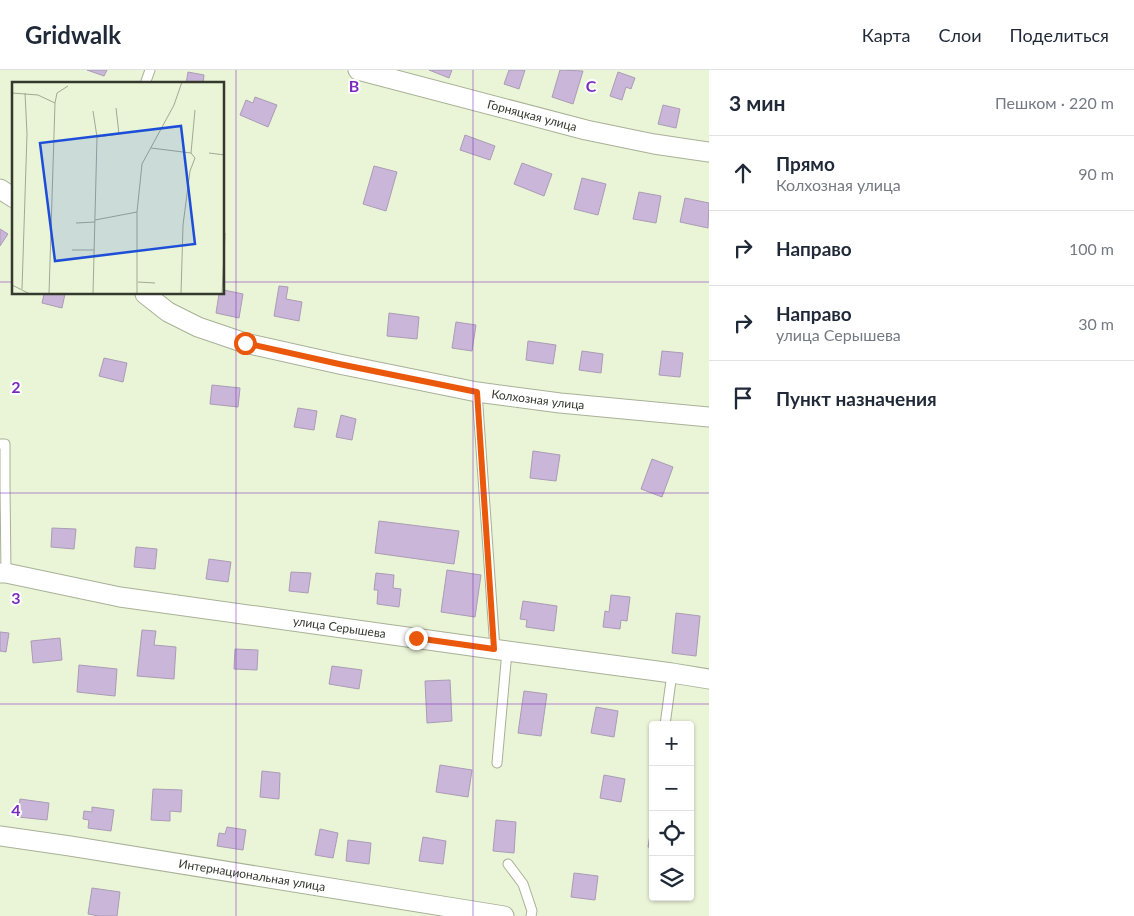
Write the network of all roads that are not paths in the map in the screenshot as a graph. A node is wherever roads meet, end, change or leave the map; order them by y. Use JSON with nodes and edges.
{"nodes":[{"id":1,"x":150,"y":70,"type":"edge"},
{"id":2,"x":358,"y":70,"type":"edge"},
{"id":3,"x":146,"y":82,"type":"edge"},
{"id":4,"x":709,"y":152,"type":"edge"},
{"id":5,"x":0,"y":189,"type":"edge"},
{"id":6,"x":12,"y":197,"type":"edge"},
{"id":7,"x":147,"y":295,"type":"edge"},
{"id":8,"x":477,"y":392,"type":"junction"},
{"id":9,"x":709,"y":417,"type":"edge"},
{"id":10,"x":0,"y":444,"type":"edge"},
{"id":11,"x":3,"y":573,"type":"edge"},
{"id":12,"x":501,"y":650,"type":"junction"},
{"id":13,"x":672,"y":673,"type":"junction"},
{"id":14,"x":709,"y":679,"type":"edge"},
{"id":15,"x":666,"y":721,"type":"edge"},
{"id":16,"x":497,"y":763,"type":"dead end"},
{"id":17,"x":0,"y":836,"type":"edge"},
{"id":18,"x":508,"y":864,"type":"dead end"},
{"id":19,"x":504,"y":916,"type":"edge"},
{"id":20,"x":531,"y":916,"type":"edge"}],
"edges":[{"from":1,"to":3,"type":"lane"},
{"from":2,"to":4,"type":"street","name":"Горняцкая улица"},
{"from":5,"to":6,"type":"street"},
{"from":7,"to":8,"type":"street","name":"Колхозная улица"},
{"from":8,"to":9,"type":"street","name":"Колхозная улица"},
{"from":8,"to":12,"type":"lane"},
{"from":10,"to":11,"type":"lane"},
{"from":11,"to":12,"type":"street","name":"улица Серышева"},
{"from":12,"to":13,"type":"street","name":"улица Серышева"},
{"from":12,"to":16,"type":"lane"},
{"from":13,"to":14,"type":"street","name":"улица Серышева"},
{"from":13,"to":15,"type":"lane"},
{"from":17,"to":19,"type":"street","name":"Интернациональная улица"},
{"from":18,"to":20,"type":"lane"}]}
